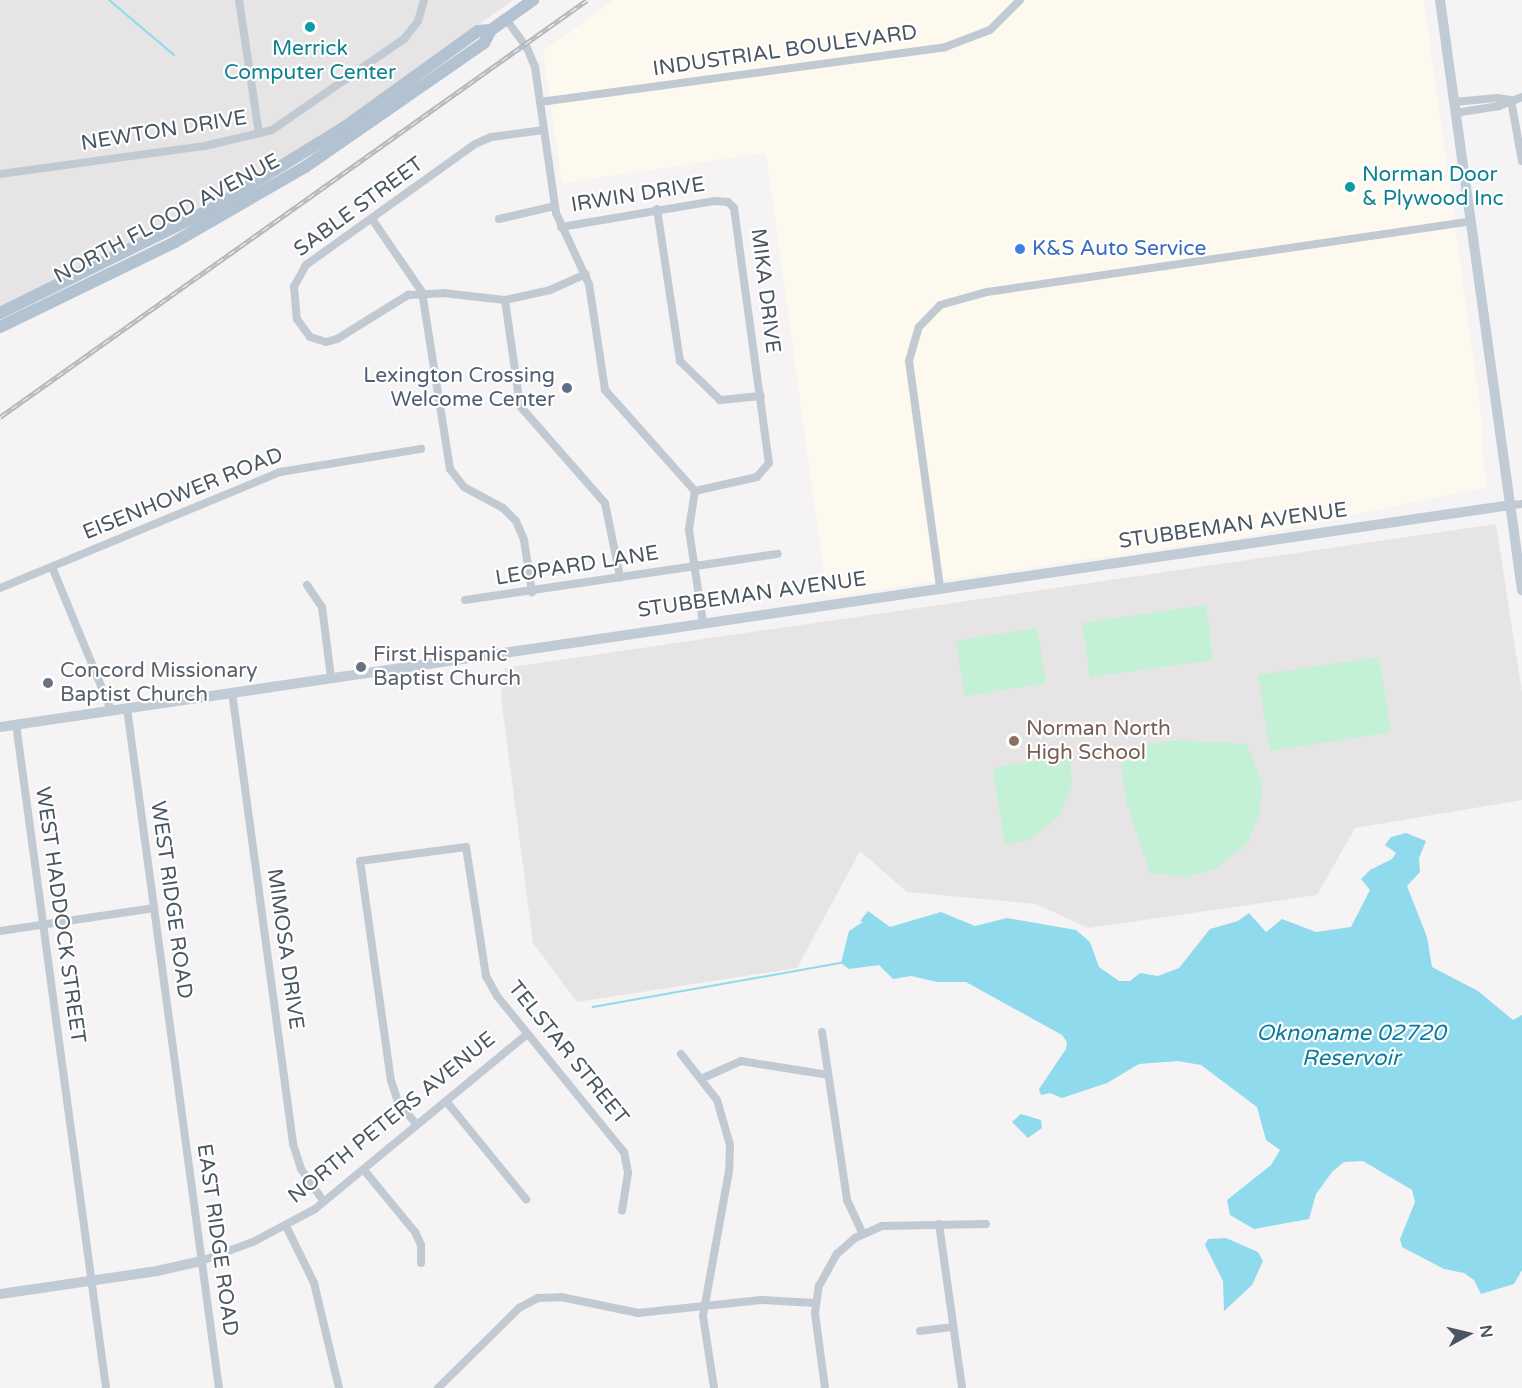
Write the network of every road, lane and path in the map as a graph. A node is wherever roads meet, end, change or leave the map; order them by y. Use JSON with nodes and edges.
{"nodes":[{"id":1,"x":238,"y":0,"type":"edge"},
{"id":2,"x":424,"y":0,"type":"edge"},
{"id":3,"x":533,"y":0,"type":"edge"},
{"id":4,"x":1020,"y":0,"type":"edge"},
{"id":5,"x":1440,"y":0,"type":"edge"},
{"id":6,"x":506,"y":19,"type":"junction"},
{"id":7,"x":491,"y":30,"type":"junction"},
{"id":8,"x":1522,"y":97,"type":"edge"},
{"id":9,"x":1510,"y":100,"type":"junction"},
{"id":10,"x":540,"y":102,"type":"junction"},
{"id":11,"x":1455,"y":107,"type":"junction"},
{"id":12,"x":544,"y":130,"type":"junction"},
{"id":13,"x":259,"y":134,"type":"junction"},
{"id":14,"x":1522,"y":161,"type":"edge"},
{"id":15,"x":0,"y":174,"type":"edge"},
{"id":16,"x":720,"y":201,"type":"joint"},
{"id":17,"x":555,"y":206,"type":"junction"},
{"id":18,"x":657,"y":209,"type":"junction"},
{"id":19,"x":372,"y":219,"type":"junction"},
{"id":20,"x":499,"y":219,"type":"dead end"},
{"id":21,"x":1471,"y":221,"type":"junction"},
{"id":22,"x":561,"y":227,"type":"junction"},
{"id":23,"x":586,"y":274,"type":"junction"},
{"id":24,"x":422,"y":292,"type":"junction"},
{"id":25,"x":505,"y":300,"type":"junction"},
{"id":26,"x":0,"y":313,"type":"edge"},
{"id":27,"x":0,"y":327,"type":"edge"},
{"id":28,"x":761,"y":396,"type":"junction"},
{"id":29,"x":422,"y":449,"type":"dead end"},
{"id":30,"x":695,"y":490,"type":"junction"},
{"id":31,"x":1522,"y":504,"type":"edge"},
{"id":32,"x":1510,"y":505,"type":"junction"},
{"id":33,"x":778,"y":554,"type":"dead end"},
{"id":34,"x":694,"y":566,"type":"junction"},
{"id":35,"x":52,"y":567,"type":"junction"},
{"id":36,"x":620,"y":577,"type":"junction"},
{"id":37,"x":307,"y":585,"type":"dead end"},
{"id":38,"x":940,"y":587,"type":"junction"},
{"id":39,"x":0,"y":588,"type":"edge"},
{"id":40,"x":1522,"y":590,"type":"edge"},
{"id":41,"x":532,"y":592,"type":"junction"},
{"id":42,"x":465,"y":600,"type":"dead end"},
{"id":43,"x":703,"y":622,"type":"junction"},
{"id":44,"x":331,"y":677,"type":"junction"},
{"id":45,"x":232,"y":692,"type":"junction"},
{"id":46,"x":127,"y":708,"type":"junction"},
{"id":47,"x":111,"y":710,"type":"junction"},
{"id":48,"x":16,"y":724,"type":"junction"},
{"id":49,"x":0,"y":727,"type":"edge"},
{"id":50,"x":154,"y":908,"type":"junction"},
{"id":51,"x":43,"y":924,"type":"junction"},
{"id":52,"x":0,"y":931,"type":"edge"},
{"id":53,"x":822,"y":1032,"type":"dead end"},
{"id":54,"x":527,"y":1034,"type":"junction"},
{"id":55,"x":681,"y":1054,"type":"dead end"},
{"id":56,"x":828,"y":1075,"type":"junction"},
{"id":57,"x":703,"y":1078,"type":"junction"},
{"id":58,"x":180,"y":1097,"type":"joint"},
{"id":59,"x":446,"y":1101,"type":"junction"},
{"id":60,"x":417,"y":1125,"type":"junction"},
{"id":61,"x":364,"y":1170,"type":"junction"},
{"id":62,"x":526,"y":1199,"type":"dead end"},
{"id":63,"x":324,"y":1202,"type":"junction"},
{"id":64,"x":622,"y":1211,"type":"dead end"},
{"id":65,"x":939,"y":1224,"type":"junction"},
{"id":66,"x":986,"y":1224,"type":"dead end"},
{"id":67,"x":286,"y":1226,"type":"junction"},
{"id":68,"x":863,"y":1234,"type":"junction"},
{"id":69,"x":201,"y":1261,"type":"junction"},
{"id":70,"x":421,"y":1263,"type":"dead end"},
{"id":71,"x":91,"y":1281,"type":"junction"},
{"id":72,"x":0,"y":1294,"type":"edge"},
{"id":73,"x":816,"y":1303,"type":"junction"},
{"id":74,"x":704,"y":1308,"type":"junction"},
{"id":75,"x":952,"y":1327,"type":"junction"},
{"id":76,"x":920,"y":1331,"type":"dead end"},
{"id":77,"x":106,"y":1388,"type":"edge"},
{"id":78,"x":219,"y":1388,"type":"edge"},
{"id":79,"x":339,"y":1388,"type":"edge"},
{"id":80,"x":438,"y":1388,"type":"edge"},
{"id":81,"x":714,"y":1388,"type":"edge"},
{"id":82,"x":825,"y":1388,"type":"edge"},
{"id":83,"x":962,"y":1388,"type":"edge"}],
"edges":[{"from":1,"to":13,"type":"street"},
{"from":2,"to":13,"type":"street","name":"NEWTON DRIVE"},
{"from":3,"to":6,"type":"main road","name":"NORTH FLOOD AVENUE"},
{"from":4,"to":10,"type":"street","name":"INDUSTRIAL BOULEVARD"},
{"from":5,"to":11,"type":"street"},
{"from":6,"to":7,"type":"main road","name":"NORTH FLOOD AVENUE"},
{"from":6,"to":10,"type":"street"},
{"from":7,"to":26,"type":"main road","name":"NORTH FLOOD AVENUE"},
{"from":7,"to":27,"type":"main road","name":"NORTH FLOOD AVENUE"},
{"from":8,"to":9,"type":"street"},
{"from":9,"to":11,"type":"street"},
{"from":9,"to":14,"type":"street"},
{"from":10,"to":12,"type":"street"},
{"from":11,"to":21,"type":"street"},
{"from":12,"to":17,"type":"street"},
{"from":12,"to":19,"type":"street","name":"SABLE STREET"},
{"from":13,"to":15,"type":"street","name":"NEWTON DRIVE"},
{"from":16,"to":18,"type":"street","name":"IRWIN DRIVE"},
{"from":16,"to":28,"type":"street","name":"MIKA DRIVE"},
{"from":17,"to":20,"type":"street"},
{"from":17,"to":22,"type":"street"},
{"from":18,"to":22,"type":"street","name":"IRWIN DRIVE"},
{"from":18,"to":28,"type":"street"},
{"from":19,"to":24,"type":"street"},
{"from":19,"to":24,"type":"street","name":"SABLE STREET"},
{"from":21,"to":32,"type":"street"},
{"from":21,"to":38,"type":"street"},
{"from":22,"to":23,"type":"street"},
{"from":23,"to":25,"type":"street","name":"SABLE STREET"},
{"from":23,"to":30,"type":"street"},
{"from":24,"to":25,"type":"street","name":"SABLE STREET"},
{"from":24,"to":41,"type":"street"},
{"from":25,"to":36,"type":"street"},
{"from":28,"to":30,"type":"street","name":"MIKA DRIVE"},
{"from":29,"to":35,"type":"street","name":"EISENHOWER ROAD"},
{"from":30,"to":34,"type":"street"},
{"from":31,"to":32,"type":"street"},
{"from":32,"to":38,"type":"street","name":"STUBBEMAN AVENUE"},
{"from":32,"to":40,"type":"street"},
{"from":33,"to":34,"type":"street","name":"LEOPARD LANE"},
{"from":34,"to":36,"type":"street","name":"LEOPARD LANE"},
{"from":34,"to":43,"type":"street"},
{"from":35,"to":39,"type":"street","name":"EISENHOWER ROAD"},
{"from":35,"to":47,"type":"street"},
{"from":36,"to":41,"type":"street","name":"LEOPARD LANE"},
{"from":37,"to":44,"type":"street"},
{"from":38,"to":43,"type":"street","name":"STUBBEMAN AVENUE"},
{"from":41,"to":42,"type":"street","name":"LEOPARD LANE"},
{"from":43,"to":44,"type":"street","name":"STUBBEMAN AVENUE"},
{"from":44,"to":45,"type":"street","name":"STUBBEMAN AVENUE"},
{"from":45,"to":46,"type":"street","name":"STUBBEMAN AVENUE"},
{"from":45,"to":63,"type":"street","name":"MIMOSA DRIVE"},
{"from":46,"to":47,"type":"street","name":"STUBBEMAN AVENUE"},
{"from":46,"to":50,"type":"street","name":"WEST RIDGE ROAD"},
{"from":47,"to":48,"type":"street","name":"STUBBEMAN AVENUE"},
{"from":48,"to":49,"type":"street","name":"STUBBEMAN AVENUE"},
{"from":48,"to":51,"type":"street","name":"WEST HADDOCK STREET"},
{"from":50,"to":51,"type":"street"},
{"from":50,"to":58,"type":"street","name":"WEST RIDGE ROAD"},
{"from":51,"to":52,"type":"street"},
{"from":51,"to":71,"type":"street","name":"WEST HADDOCK STREET"},
{"from":53,"to":56,"type":"street"},
{"from":54,"to":59,"type":"street","name":"NORTH PETERS AVENUE"},
{"from":54,"to":60,"type":"street","name":"TELSTAR STREET"},
{"from":54,"to":64,"type":"street","name":"TELSTAR STREET"},
{"from":55,"to":57,"type":"street"},
{"from":56,"to":57,"type":"street"},
{"from":56,"to":68,"type":"street"},
{"from":57,"to":74,"type":"street"},
{"from":58,"to":69,"type":"street","name":"EAST RIDGE ROAD"},
{"from":59,"to":60,"type":"street","name":"NORTH PETERS AVENUE"},
{"from":59,"to":62,"type":"street"},
{"from":60,"to":61,"type":"street","name":"NORTH PETERS AVENUE"},
{"from":61,"to":63,"type":"street","name":"NORTH PETERS AVENUE"},
{"from":61,"to":70,"type":"street"},
{"from":63,"to":67,"type":"street","name":"NORTH PETERS AVENUE"},
{"from":65,"to":66,"type":"street"},
{"from":65,"to":68,"type":"street"},
{"from":65,"to":75,"type":"street"},
{"from":67,"to":69,"type":"street","name":"NORTH PETERS AVENUE"},
{"from":67,"to":79,"type":"street"},
{"from":68,"to":73,"type":"street"},
{"from":69,"to":71,"type":"street","name":"NORTH PETERS AVENUE"},
{"from":69,"to":78,"type":"street","name":"EAST RIDGE ROAD"},
{"from":71,"to":72,"type":"street","name":"NORTH PETERS AVENUE"},
{"from":71,"to":77,"type":"street","name":"WEST HADDOCK STREET"},
{"from":73,"to":74,"type":"street"},
{"from":73,"to":82,"type":"street"},
{"from":74,"to":80,"type":"street"},
{"from":74,"to":81,"type":"street"},
{"from":75,"to":76,"type":"street"},
{"from":75,"to":83,"type":"street"}]}
